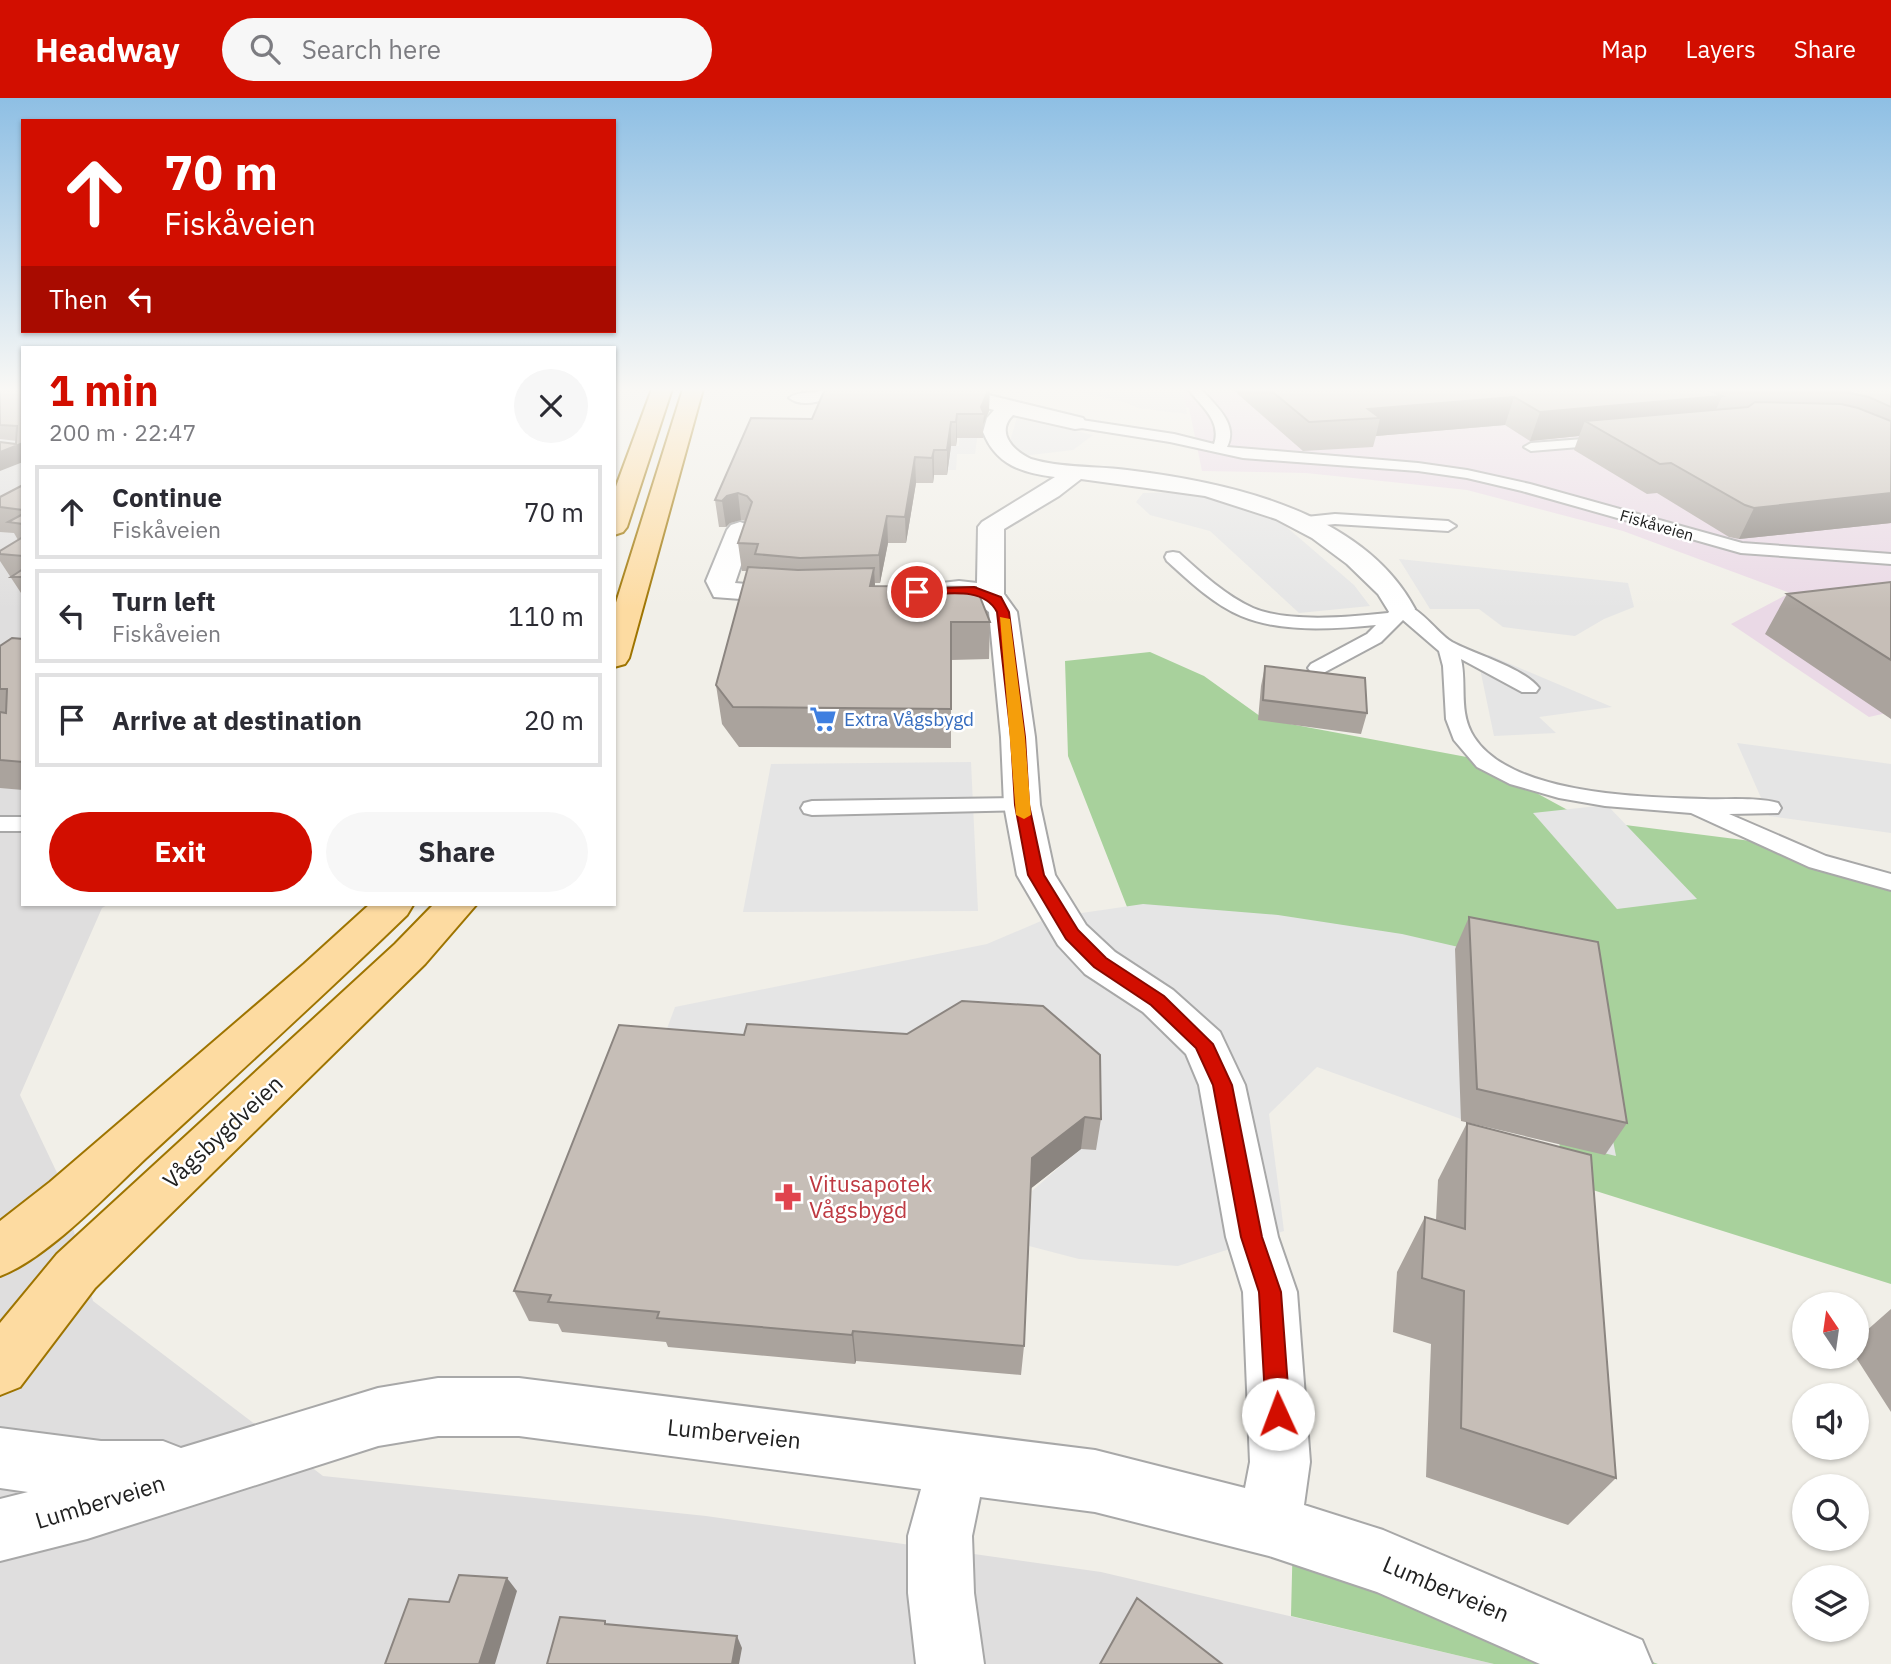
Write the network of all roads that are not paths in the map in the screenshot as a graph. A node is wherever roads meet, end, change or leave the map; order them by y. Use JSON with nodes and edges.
{"nodes":[{"id":1,"x":631,"y":462,"type":"edge"},
{"id":2,"x":637,"y":462,"type":"edge"},
{"id":3,"x":672,"y":462,"type":"edge"},
{"id":4,"x":687,"y":462,"type":"edge"},
{"id":5,"x":1021,"y":462,"type":"edge"},
{"id":6,"x":1336,"y":462,"type":"edge"},
{"id":7,"x":634,"y":470,"type":"junction"},
{"id":8,"x":1076,"y":472,"type":"junction"},
{"id":9,"x":656,"y":519,"type":"junction"},
{"id":10,"x":616,"y":521,"type":"edge"},
{"id":11,"x":1306,"y":522,"type":"junction"},
{"id":12,"x":1448,"y":526,"type":"dead end"},
{"id":13,"x":740,"y":530,"type":"edge"},
{"id":14,"x":1173,"y":557,"type":"dead end"},
{"id":15,"x":1891,"y":559,"type":"edge"},
{"id":16,"x":898,"y":593,"type":"edge"},
{"id":17,"x":816,"y":595,"type":"edge"},
{"id":18,"x":990,"y":595,"type":"junction"},
{"id":19,"x":1399,"y":613,"type":"junction"},
{"id":20,"x":1444,"y":645,"type":"junction"},
{"id":21,"x":616,"y":651,"type":"edge"},
{"id":22,"x":1318,"y":668,"type":"dead end"},
{"id":23,"x":1529,"y":688,"type":"dead end"},
{"id":24,"x":1022,"y":805,"type":"junction"},
{"id":25,"x":1691,"y":805,"type":"junction"},
{"id":26,"x":812,"y":808,"type":"dead end"},
{"id":27,"x":1770,"y":808,"type":"dead end"},
{"id":28,"x":0,"y":824,"type":"edge"},
{"id":29,"x":21,"y":824,"type":"edge"},
{"id":30,"x":1891,"y":882,"type":"edge"},
{"id":31,"x":392,"y":906,"type":"edge"},
{"id":32,"x":455,"y":906,"type":"edge"},
{"id":33,"x":0,"y":1252,"type":"edge"},
{"id":34,"x":0,"y":1367,"type":"edge"},
{"id":35,"x":0,"y":1458,"type":"edge"},
{"id":36,"x":958,"y":1462,"type":"junction"},
{"id":37,"x":200,"y":1471,"type":"junction"},
{"id":38,"x":1269,"y":1525,"type":"junction"},
{"id":39,"x":0,"y":1530,"type":"edge"},
{"id":40,"x":950,"y":1664,"type":"edge"},
{"id":41,"x":1618,"y":1664,"type":"edge"}],
"edges":[{"from":1,"to":7,"type":"main road"},
{"from":2,"to":7,"type":"main road"},
{"from":3,"to":9,"type":"main road"},
{"from":4,"to":9,"type":"main road"},
{"from":5,"to":8,"type":"street"},
{"from":6,"to":15,"type":"lane","name":"Fiskåveien"},
{"from":7,"to":10,"type":"main road"},
{"from":8,"to":11,"type":"street"},
{"from":8,"to":18,"type":"street"},
{"from":9,"to":21,"type":"main road"},
{"from":11,"to":12,"type":"lane"},
{"from":11,"to":19,"type":"street"},
{"from":13,"to":17,"type":"street"},
{"from":14,"to":19,"type":"lane"},
{"from":16,"to":18,"type":"street"},
{"from":18,"to":24,"type":"street"},
{"from":19,"to":20,"type":"lane"},
{"from":19,"to":22,"type":"lane"},
{"from":20,"to":23,"type":"lane"},
{"from":20,"to":25,"type":"lane"},
{"from":24,"to":26,"type":"lane"},
{"from":24,"to":38,"type":"street"},
{"from":25,"to":27,"type":"lane"},
{"from":25,"to":30,"type":"lane"},
{"from":28,"to":29,"type":"lane"},
{"from":31,"to":33,"type":"main road"},
{"from":32,"to":34,"type":"main road","name":"Vågsbygdveien"},
{"from":35,"to":37,"type":"street","name":"Lumberveien"},
{"from":36,"to":37,"type":"street","name":"Lumberveien"},
{"from":36,"to":38,"type":"street","name":"Lumberveien"},
{"from":36,"to":40,"type":"street"},
{"from":37,"to":39,"type":"street","name":"Lumberveien"},
{"from":38,"to":41,"type":"street","name":"Lumberveien"}]}
